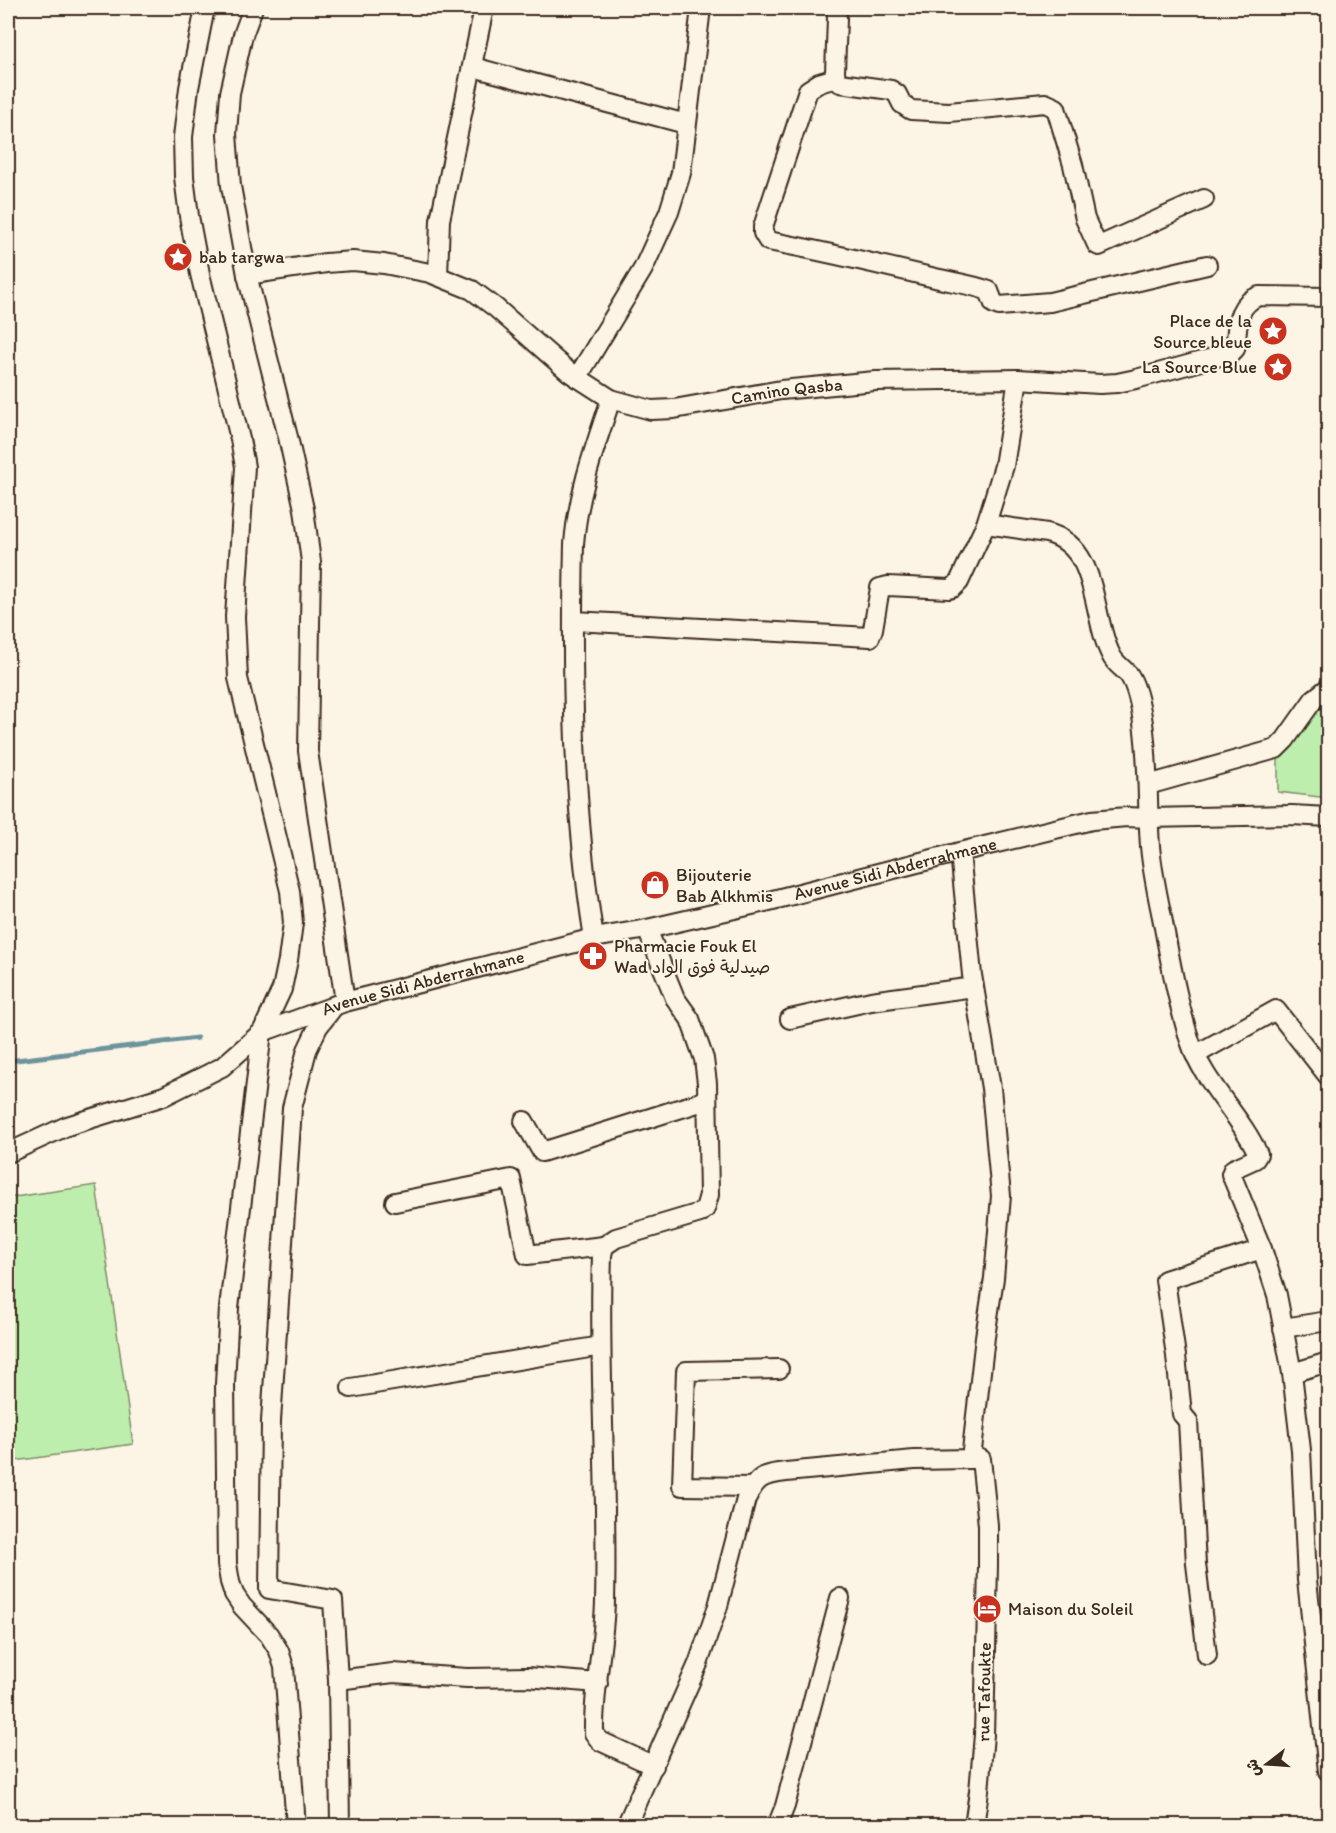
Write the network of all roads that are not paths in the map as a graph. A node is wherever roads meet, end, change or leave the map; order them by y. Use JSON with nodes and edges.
{"nodes":[{"id":1,"x":205,"y":8,"type":"edge"},
{"id":2,"x":253,"y":8,"type":"edge"},
{"id":3,"x":484,"y":8,"type":"edge"},
{"id":4,"x":701,"y":8,"type":"edge"},
{"id":5,"x":836,"y":8,"type":"edge"},
{"id":6,"x":473,"y":67,"type":"junction"},
{"id":7,"x":836,"y":78,"type":"junction"},
{"id":8,"x":686,"y":124,"type":"junction"},
{"id":9,"x":1204,"y":199,"type":"dead end"},
{"id":10,"x":1207,"y":265,"type":"dead end"},
{"id":11,"x":247,"y":275,"type":"junction"},
{"id":12,"x":438,"y":276,"type":"junction"},
{"id":13,"x":1329,"y":297,"type":"edge"},
{"id":14,"x":577,"y":378,"type":"junction"},
{"id":15,"x":1018,"y":379,"type":"junction"},
{"id":16,"x":611,"y":399,"type":"junction"},
{"id":17,"x":986,"y":524,"type":"junction"},
{"id":18,"x":574,"y":621,"type":"junction"},
{"id":19,"x":1329,"y":688,"type":"edge"},
{"id":20,"x":1148,"y":785,"type":"junction"},
{"id":21,"x":1329,"y":817,"type":"edge"},
{"id":22,"x":1149,"y":818,"type":"junction"},
{"id":23,"x":960,"y":852,"type":"junction"},
{"id":24,"x":647,"y":929,"type":"junction"},
{"id":25,"x":594,"y":938,"type":"junction"},
{"id":26,"x":974,"y":987,"type":"junction"},
{"id":27,"x":340,"y":1003,"type":"junction"},
{"id":28,"x":790,"y":1019,"type":"dead end"},
{"id":29,"x":261,"y":1032,"type":"junction"},
{"id":30,"x":1196,"y":1055,"type":"junction"},
{"id":31,"x":1329,"y":1076,"type":"edge"},
{"id":32,"x":707,"y":1100,"type":"junction"},
{"id":33,"x":524,"y":1121,"type":"dead end"},
{"id":34,"x":8,"y":1153,"type":"edge"},
{"id":35,"x":395,"y":1202,"type":"dead end"},
{"id":36,"x":604,"y":1246,"type":"junction"},
{"id":37,"x":1262,"y":1249,"type":"junction"},
{"id":38,"x":1329,"y":1321,"type":"edge"},
{"id":39,"x":1283,"y":1328,"type":"junction"},
{"id":40,"x":601,"y":1346,"type":"junction"},
{"id":41,"x":1329,"y":1362,"type":"edge"},
{"id":42,"x":779,"y":1369,"type":"dead end"},
{"id":43,"x":1292,"y":1373,"type":"junction"},
{"id":44,"x":351,"y":1388,"type":"dead end"},
{"id":45,"x":971,"y":1459,"type":"junction"},
{"id":46,"x":752,"y":1487,"type":"junction"},
{"id":47,"x":840,"y":1598,"type":"dead end"},
{"id":48,"x":1207,"y":1655,"type":"dead end"},
{"id":49,"x":338,"y":1680,"type":"junction"},
{"id":50,"x":598,"y":1683,"type":"junction"},
{"id":51,"x":654,"y":1766,"type":"junction"},
{"id":52,"x":1329,"y":1771,"type":"edge"},
{"id":53,"x":296,"y":1826,"type":"edge"},
{"id":54,"x":340,"y":1826,"type":"edge"},
{"id":55,"x":626,"y":1826,"type":"edge"},
{"id":56,"x":777,"y":1826,"type":"edge"},
{"id":57,"x":974,"y":1826,"type":"edge"}],
"edges":[{"from":1,"to":29,"type":"street"},
{"from":2,"to":11,"type":"street"},
{"from":3,"to":6,"type":"street"},
{"from":4,"to":8,"type":"street"},
{"from":5,"to":7,"type":"street"},
{"from":6,"to":8,"type":"street"},
{"from":6,"to":12,"type":"street"},
{"from":7,"to":9,"type":"street"},
{"from":7,"to":10,"type":"street"},
{"from":8,"to":14,"type":"street"},
{"from":11,"to":12,"type":"street","name":"Camino Qasba"},
{"from":11,"to":27,"type":"street"},
{"from":12,"to":14,"type":"street","name":"Camino Qasba"},
{"from":13,"to":15,"type":"street","name":"Camino Qasba"},
{"from":14,"to":16,"type":"street","name":"Camino Qasba"},
{"from":15,"to":16,"type":"street","name":"Camino Qasba"},
{"from":15,"to":17,"type":"street"},
{"from":16,"to":18,"type":"street"},
{"from":17,"to":18,"type":"street"},
{"from":17,"to":20,"type":"street"},
{"from":18,"to":25,"type":"street"},
{"from":19,"to":20,"type":"street"},
{"from":20,"to":22,"type":"street"},
{"from":21,"to":22,"type":"street","name":"Avenue Sidi Abderrahmane"},
{"from":22,"to":23,"type":"street","name":"Avenue Sidi Abderrahmane"},
{"from":22,"to":30,"type":"street"},
{"from":23,"to":24,"type":"street","name":"Avenue Sidi Abderrahmane"},
{"from":23,"to":26,"type":"street"},
{"from":24,"to":25,"type":"street","name":"Avenue Sidi Abderrahmane"},
{"from":24,"to":32,"type":"street"},
{"from":25,"to":27,"type":"street","name":"Avenue Sidi Abderrahmane"},
{"from":26,"to":28,"type":"street"},
{"from":26,"to":45,"type":"street"},
{"from":27,"to":29,"type":"street","name":"Avenue Sidi Abderrahmane"},
{"from":27,"to":49,"type":"street"},
{"from":29,"to":34,"type":"street"},
{"from":29,"to":53,"type":"street"},
{"from":30,"to":31,"type":"street"},
{"from":30,"to":37,"type":"street"},
{"from":32,"to":33,"type":"street"},
{"from":32,"to":36,"type":"street"},
{"from":35,"to":36,"type":"street"},
{"from":36,"to":40,"type":"street"},
{"from":37,"to":39,"type":"street"},
{"from":37,"to":48,"type":"street"},
{"from":38,"to":39,"type":"street"},
{"from":39,"to":43,"type":"street"},
{"from":40,"to":44,"type":"street"},
{"from":40,"to":50,"type":"street"},
{"from":41,"to":43,"type":"street"},
{"from":42,"to":46,"type":"street"},
{"from":43,"to":52,"type":"street"},
{"from":45,"to":46,"type":"street"},
{"from":45,"to":57,"type":"street","name":"rue Tafoukte"},
{"from":46,"to":51,"type":"street"},
{"from":47,"to":56,"type":"street"},
{"from":49,"to":50,"type":"street"},
{"from":49,"to":54,"type":"street"},
{"from":50,"to":51,"type":"street"},
{"from":51,"to":55,"type":"street"}]}
